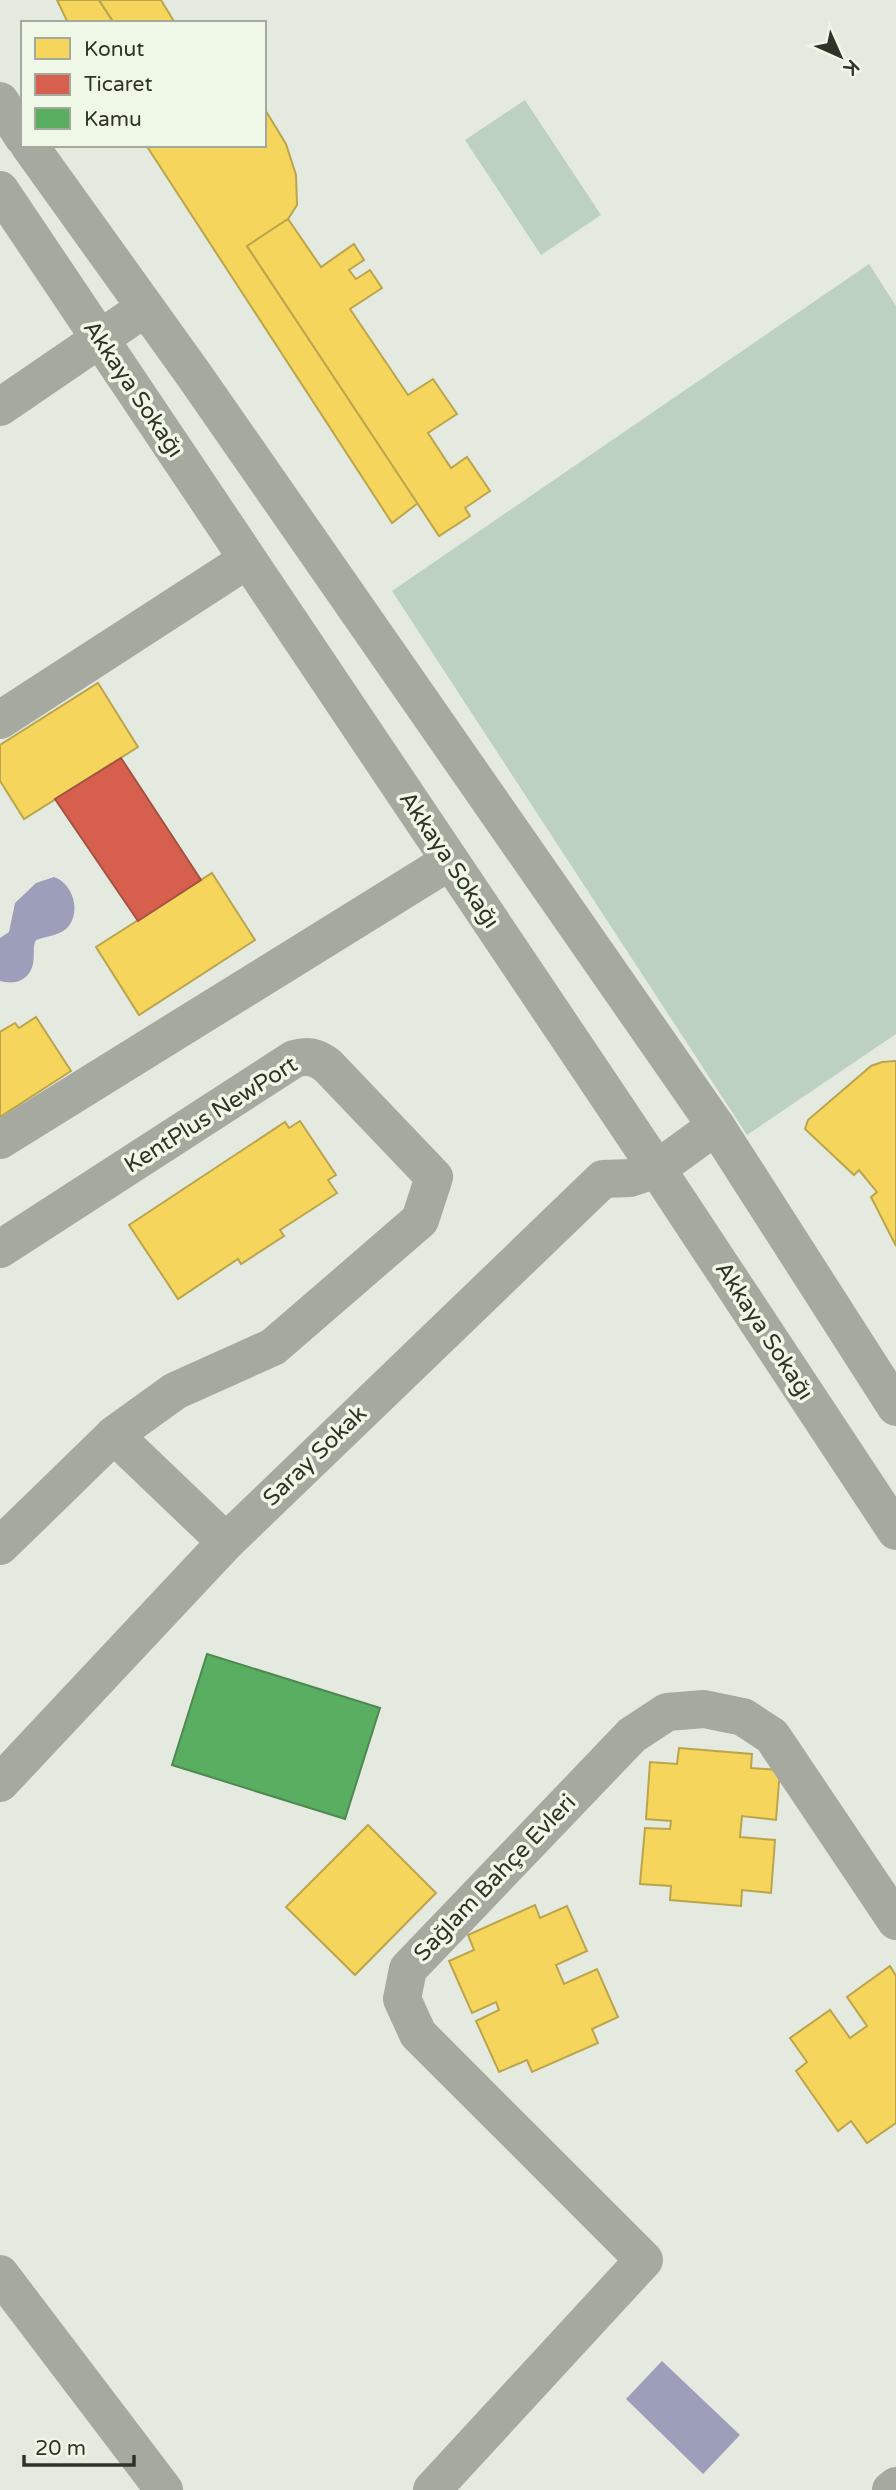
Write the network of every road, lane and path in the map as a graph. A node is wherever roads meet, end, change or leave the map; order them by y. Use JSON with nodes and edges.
{"nodes":[{"id":1,"x":0,"y":101,"type":"edge"},
{"id":2,"x":21,"y":134,"type":"edge"},
{"id":3,"x":30,"y":147,"type":"edge"},
{"id":4,"x":0,"y":190,"type":"edge"},
{"id":5,"x":145,"y":308,"type":"junction"},
{"id":6,"x":99,"y":340,"type":"junction"},
{"id":7,"x":0,"y":407,"type":"edge"},
{"id":8,"x":247,"y":560,"type":"junction"},
{"id":9,"x":0,"y":720,"type":"edge"},
{"id":10,"x":450,"y":861,"type":"junction"},
{"id":11,"x":716,"y":1126,"type":"junction"},
{"id":12,"x":0,"y":1140,"type":"edge"},
{"id":13,"x":657,"y":1169,"type":"junction"},
{"id":14,"x":0,"y":1248,"type":"edge"},
{"id":15,"x":896,"y":1407,"type":"edge"},
{"id":16,"x":114,"y":1435,"type":"junction"},
{"id":17,"x":896,"y":1531,"type":"edge"},
{"id":18,"x":226,"y":1542,"type":"junction"},
{"id":19,"x":0,"y":1546,"type":"edge"},
{"id":20,"x":0,"y":1783,"type":"edge"},
{"id":21,"x":896,"y":1922,"type":"edge"},
{"id":22,"x":0,"y":2274,"type":"edge"},
{"id":23,"x":896,"y":2486,"type":"edge"},
{"id":24,"x":164,"y":2490,"type":"edge"},
{"id":25,"x":432,"y":2490,"type":"edge"},
{"id":26,"x":891,"y":2490,"type":"edge"}],
"edges":[{"from":1,"to":2,"type":"street"},
{"from":3,"to":5,"type":"street"},
{"from":4,"to":6,"type":"street","name":"Akkaya Sokağı"},
{"from":5,"to":6,"type":"street"},
{"from":5,"to":11,"type":"street"},
{"from":6,"to":7,"type":"street"},
{"from":6,"to":8,"type":"street","name":"Akkaya Sokağı"},
{"from":8,"to":9,"type":"street"},
{"from":8,"to":10,"type":"street","name":"Akkaya Sokağı"},
{"from":10,"to":12,"type":"street"},
{"from":10,"to":13,"type":"street","name":"Akkaya Sokağı"},
{"from":11,"to":13,"type":"street"},
{"from":11,"to":15,"type":"street"},
{"from":13,"to":17,"type":"street","name":"Akkaya Sokağı"},
{"from":13,"to":18,"type":"street","name":"Saray Sokak"},
{"from":14,"to":16,"type":"street","name":"KentPlus NewPort"},
{"from":16,"to":18,"type":"street"},
{"from":16,"to":19,"type":"street","name":"KentPlus NewPort"},
{"from":18,"to":20,"type":"street","name":"Saray Sokak"},
{"from":21,"to":25,"type":"street","name":"Sağlam Bahçe Evleri"},
{"from":22,"to":24,"type":"street"},
{"from":23,"to":26,"type":"street"}]}
